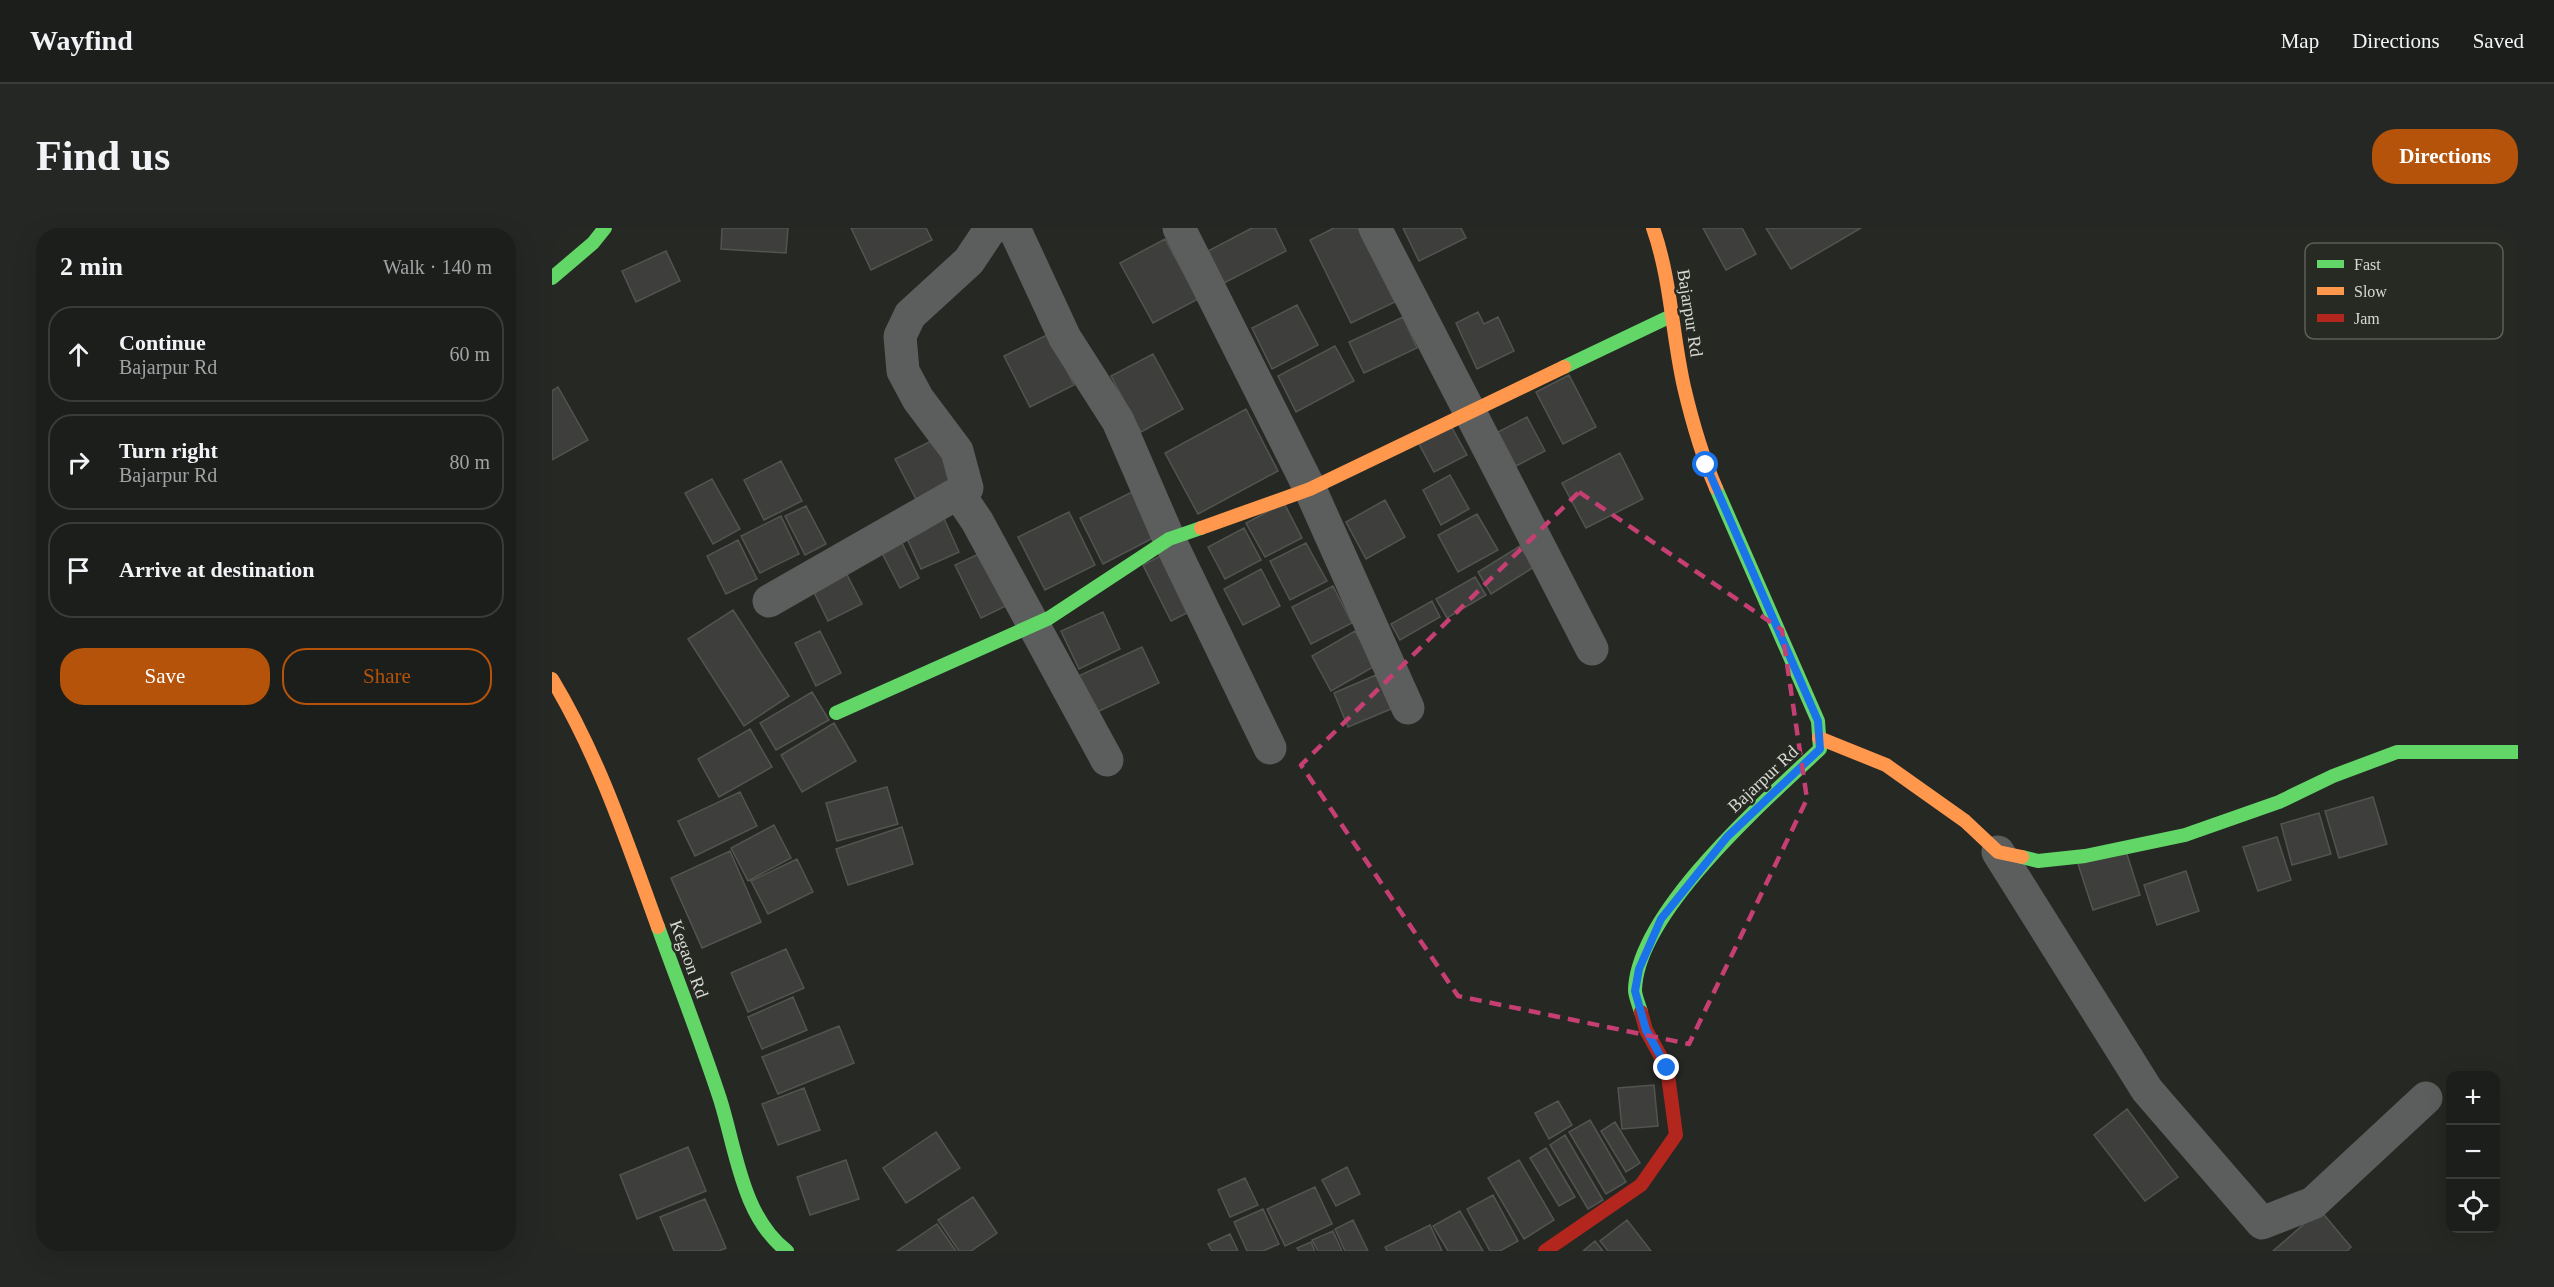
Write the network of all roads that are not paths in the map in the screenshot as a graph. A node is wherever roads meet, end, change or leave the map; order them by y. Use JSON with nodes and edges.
{"nodes":[{"id":1,"x":605,"y":228,"type":"edge"},
{"id":2,"x":991,"y":228,"type":"edge"},
{"id":3,"x":1014,"y":228,"type":"edge"},
{"id":4,"x":1179,"y":228,"type":"edge"},
{"id":5,"x":1375,"y":228,"type":"edge"},
{"id":6,"x":1653,"y":228,"type":"edge"},
{"id":7,"x":552,"y":278,"type":"edge"},
{"id":8,"x":1671,"y":316,"type":"junction"},
{"id":9,"x":1470,"y":411,"type":"junction"},
{"id":10,"x":1310,"y":489,"type":"junction"},
{"id":11,"x":958,"y":493,"type":"junction"},
{"id":12,"x":1169,"y":539,"type":"junction"},
{"id":13,"x":769,"y":600,"type":"dead end"},
{"id":14,"x":1034,"y":625,"type":"junction"},
{"id":15,"x":1592,"y":649,"type":"dead end"},
{"id":16,"x":552,"y":679,"type":"edge"},
{"id":17,"x":1408,"y":708,"type":"dead end"},
{"id":18,"x":836,"y":713,"type":"dead end"},
{"id":19,"x":1820,"y":738,"type":"junction"},
{"id":20,"x":1270,"y":748,"type":"dead end"},
{"id":21,"x":2518,"y":752,"type":"edge"},
{"id":22,"x":1107,"y":759,"type":"dead end"},
{"id":23,"x":1998,"y":852,"type":"junction"},
{"id":24,"x":2426,"y":1098,"type":"dead end"},
{"id":25,"x":779,"y":1249,"type":"edge"},
{"id":26,"x":1545,"y":1251,"type":"edge"}],
"edges":[{"from":1,"to":7,"type":"street"},
{"from":2,"to":11,"type":"street"},
{"from":3,"to":12,"type":"street"},
{"from":4,"to":10,"type":"street"},
{"from":5,"to":9,"type":"street"},
{"from":6,"to":8,"type":"street","name":"Bajarpur Rd"},
{"from":8,"to":9,"type":"street"},
{"from":8,"to":19,"type":"street","name":"Bajarpur Rd"},
{"from":9,"to":10,"type":"street"},
{"from":9,"to":15,"type":"street"},
{"from":10,"to":12,"type":"street"},
{"from":10,"to":17,"type":"street"},
{"from":11,"to":13,"type":"street"},
{"from":11,"to":14,"type":"street"},
{"from":12,"to":14,"type":"street"},
{"from":12,"to":20,"type":"street"},
{"from":14,"to":18,"type":"street"},
{"from":14,"to":22,"type":"street"},
{"from":16,"to":25,"type":"street","name":"Kegaon Rd"},
{"from":19,"to":23,"type":"street"},
{"from":19,"to":26,"type":"street","name":"Bajarpur Rd"},
{"from":21,"to":23,"type":"street"},
{"from":23,"to":24,"type":"street"}]}
